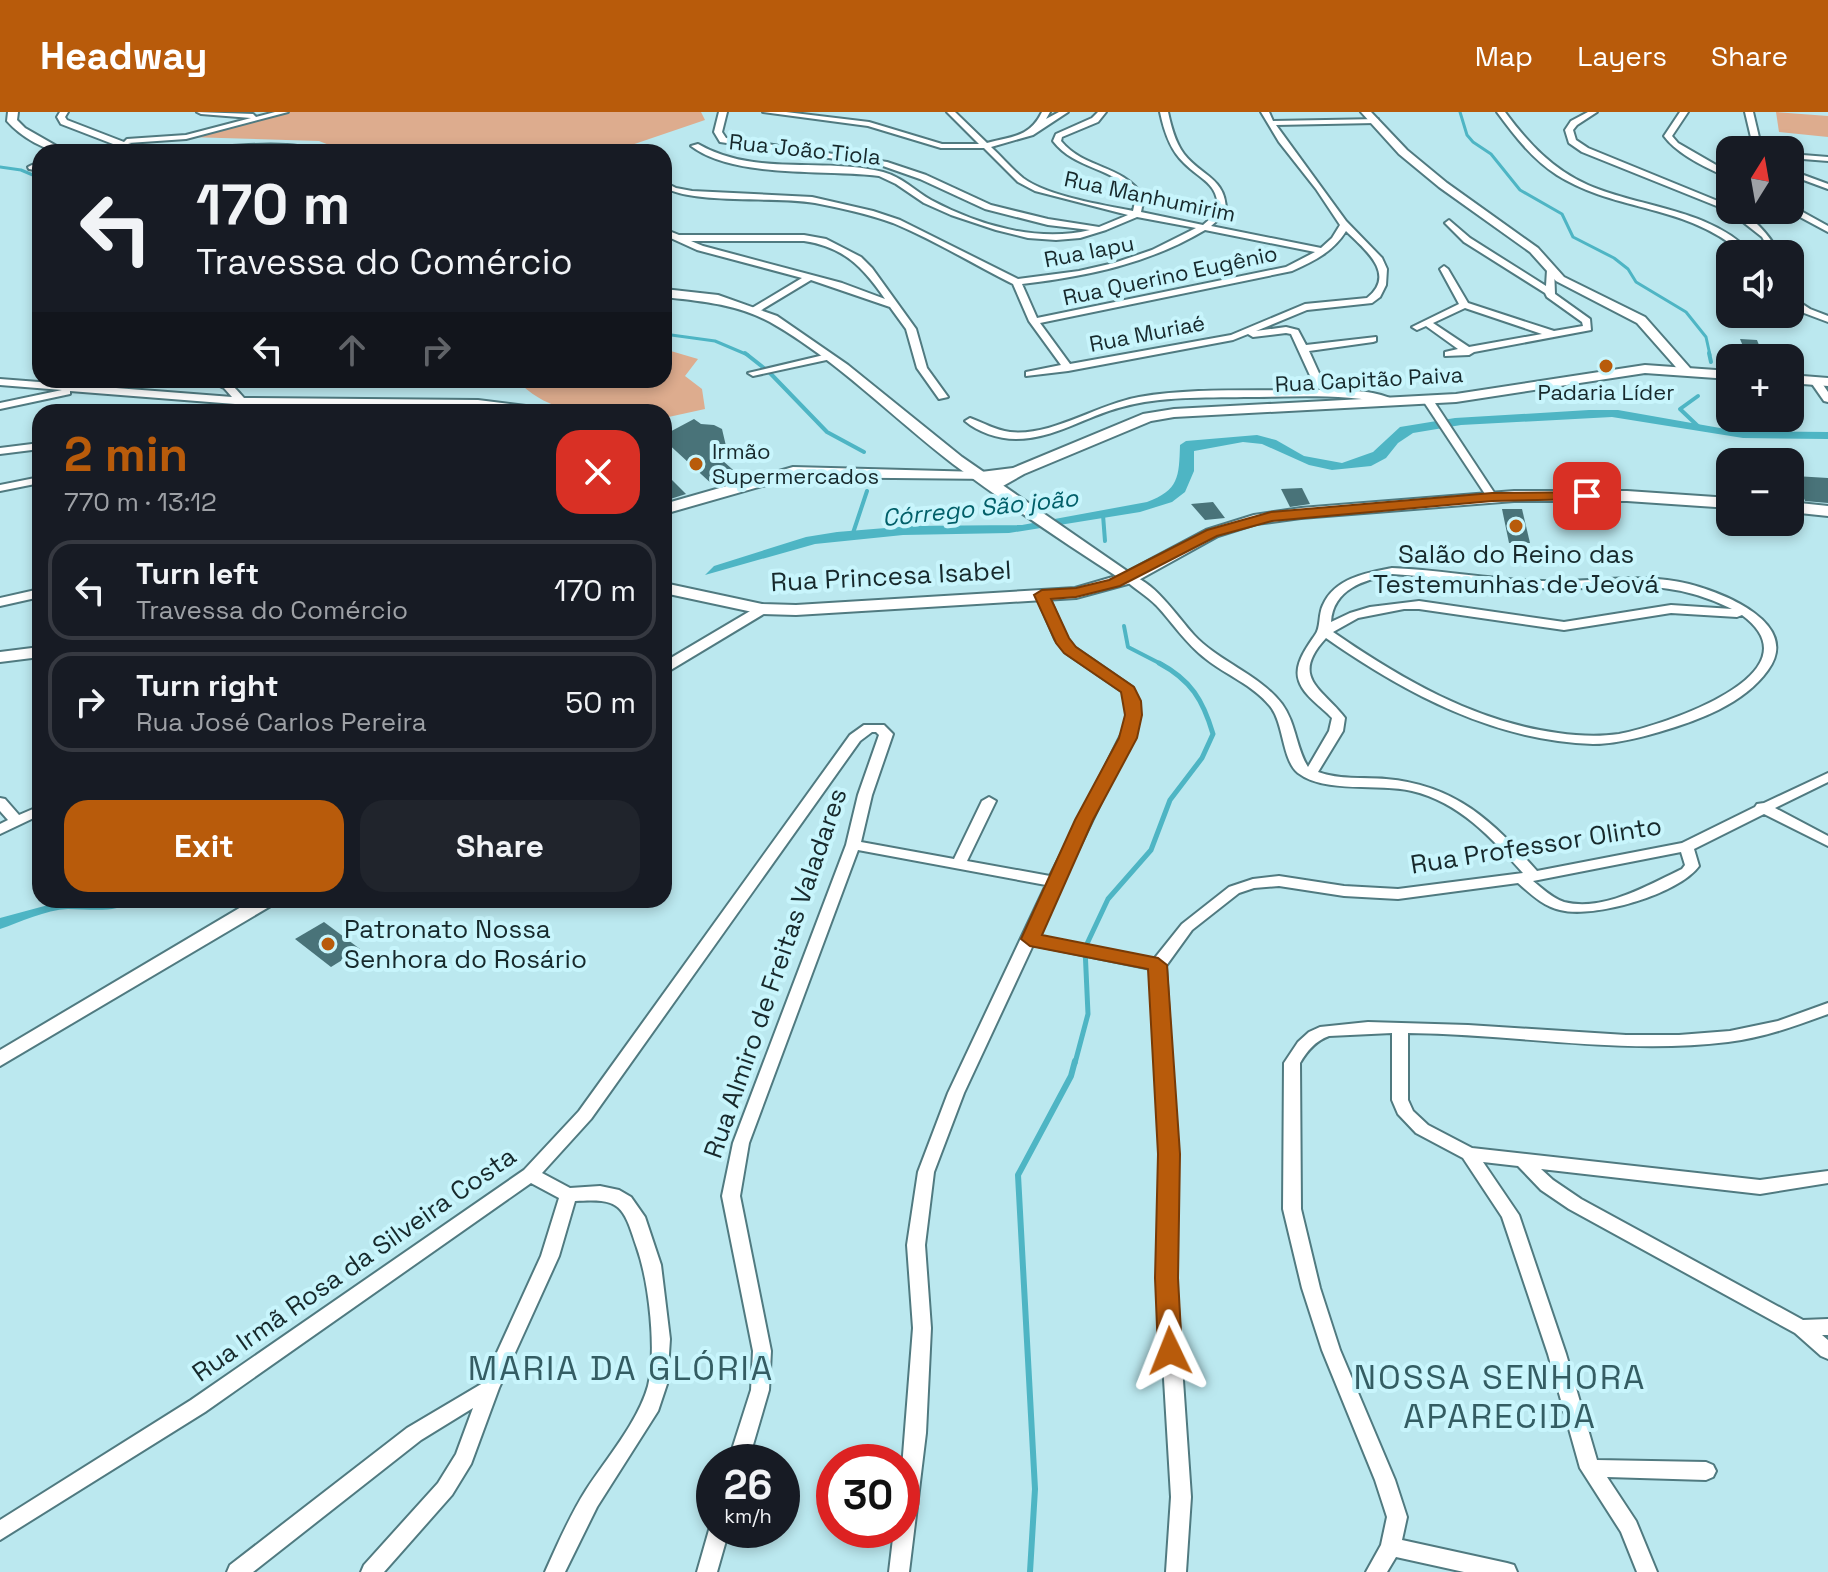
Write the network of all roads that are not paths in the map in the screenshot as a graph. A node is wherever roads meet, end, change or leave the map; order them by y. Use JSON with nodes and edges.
{"nodes":[{"id":1,"x":13,"y":112,"type":"edge"},
{"id":2,"x":64,"y":112,"type":"edge"},
{"id":3,"x":201,"y":112,"type":"edge"},
{"id":4,"x":284,"y":112,"type":"edge"},
{"id":5,"x":723,"y":112,"type":"edge"},
{"id":6,"x":767,"y":112,"type":"edge"},
{"id":7,"x":951,"y":112,"type":"edge"},
{"id":8,"x":1046,"y":112,"type":"edge"},
{"id":9,"x":1064,"y":112,"type":"edge"},
{"id":10,"x":1102,"y":112,"type":"edge"},
{"id":11,"x":1164,"y":112,"type":"edge"},
{"id":12,"x":1265,"y":112,"type":"edge"},
{"id":13,"x":1501,"y":112,"type":"edge"},
{"id":14,"x":1593,"y":112,"type":"edge"},
{"id":15,"x":1684,"y":112,"type":"edge"},
{"id":16,"x":1749,"y":112,"type":"edge"},
{"id":17,"x":1372,"y":116,"type":"edge"},
{"id":18,"x":270,"y":117,"type":"junction"},
{"id":19,"x":1270,"y":123,"type":"junction"},
{"id":20,"x":1038,"y":128,"type":"junction"},
{"id":21,"x":1752,"y":136,"type":"edge"},
{"id":22,"x":120,"y":141,"type":"junction"},
{"id":23,"x":47,"y":144,"type":"edge"},
{"id":24,"x":131,"y":144,"type":"edge"},
{"id":25,"x":695,"y":146,"type":"dead end"},
{"id":26,"x":986,"y":146,"type":"junction"},
{"id":27,"x":1804,"y":157,"type":"edge"},
{"id":28,"x":1828,"y":159,"type":"edge"},
{"id":29,"x":1716,"y":168,"type":"edge"},
{"id":30,"x":1804,"y":178,"type":"edge"},
{"id":31,"x":1828,"y":187,"type":"edge"},
{"id":32,"x":672,"y":189,"type":"edge"},
{"id":33,"x":1716,"y":204,"type":"edge"},
{"id":34,"x":1136,"y":214,"type":"junction"},
{"id":35,"x":1804,"y":216,"type":"edge"},
{"id":36,"x":1449,"y":223,"type":"dead end"},
{"id":37,"x":1750,"y":224,"type":"edge"},
{"id":38,"x":1344,"y":225,"type":"junction"},
{"id":39,"x":1207,"y":227,"type":"junction"},
{"id":40,"x":1105,"y":229,"type":"junction"},
{"id":41,"x":1828,"y":229,"type":"edge"},
{"id":42,"x":672,"y":235,"type":"edge"},
{"id":43,"x":678,"y":238,"type":"junction"},
{"id":44,"x":1734,"y":240,"type":"edge"},
{"id":45,"x":1768,"y":240,"type":"edge"},
{"id":46,"x":1321,"y":251,"type":"junction"},
{"id":47,"x":1444,"y":269,"type":"dead end"},
{"id":48,"x":1551,"y":270,"type":"junction"},
{"id":49,"x":810,"y":277,"type":"junction"},
{"id":50,"x":1017,"y":282,"type":"junction"},
{"id":51,"x":1548,"y":291,"type":"junction"},
{"id":52,"x":672,"y":294,"type":"edge"},
{"id":53,"x":890,"y":304,"type":"junction"},
{"id":54,"x":1464,"y":305,"type":"junction"},
{"id":55,"x":1828,"y":308,"type":"edge"},
{"id":56,"x":1804,"y":309,"type":"edge"},
{"id":57,"x":755,"y":310,"type":"junction"},
{"id":58,"x":1807,"y":311,"type":"junction"},
{"id":59,"x":1828,"y":319,"type":"edge"},
{"id":60,"x":1034,"y":321,"type":"junction"},
{"id":61,"x":1555,"y":336,"type":"junction"},
{"id":62,"x":1233,"y":337,"type":"junction"},
{"id":63,"x":1373,"y":339,"type":"dead end"},
{"id":64,"x":1301,"y":349,"type":"junction"},
{"id":65,"x":1469,"y":352,"type":"junction"},
{"id":66,"x":1448,"y":354,"type":"dead end"},
{"id":67,"x":828,"y":357,"type":"junction"},
{"id":68,"x":1068,"y":368,"type":"junction"},
{"id":69,"x":1686,"y":371,"type":"junction"},
{"id":70,"x":757,"y":372,"type":"dead end"},
{"id":71,"x":0,"y":374,"type":"edge"},
{"id":72,"x":1029,"y":374,"type":"dead end"},
{"id":73,"x":1716,"y":374,"type":"edge"},
{"id":74,"x":0,"y":382,"type":"edge"},
{"id":75,"x":16,"y":382,"type":"junction"},
{"id":76,"x":1821,"y":382,"type":"edge"},
{"id":77,"x":32,"y":384,"type":"edge"},
{"id":78,"x":62,"y":388,"type":"edge"},
{"id":79,"x":78,"y":390,"type":"junction"},
{"id":80,"x":1248,"y":395,"type":"junction"},
{"id":81,"x":943,"y":397,"type":"dead end"},
{"id":82,"x":1427,"y":399,"type":"junction"},
{"id":83,"x":1828,"y":399,"type":"edge"},
{"id":84,"x":1391,"y":401,"type":"junction"},
{"id":85,"x":219,"y":404,"type":"edge"},
{"id":86,"x":398,"y":404,"type":"edge"},
{"id":87,"x":486,"y":404,"type":"edge"},
{"id":88,"x":0,"y":406,"type":"edge"},
{"id":89,"x":970,"y":421,"type":"dead end"},
{"id":90,"x":32,"y":447,"type":"edge"},
{"id":91,"x":0,"y":451,"type":"edge"},
{"id":92,"x":988,"y":481,"type":"junction"},
{"id":93,"x":32,"y":482,"type":"edge"},
{"id":94,"x":0,"y":488,"type":"edge"},
{"id":95,"x":1492,"y":497,"type":"junction"},
{"id":96,"x":1716,"y":502,"type":"edge"},
{"id":97,"x":672,"y":507,"type":"edge"},
{"id":98,"x":1804,"y":508,"type":"edge"},
{"id":99,"x":1828,"y":511,"type":"edge"},
{"id":100,"x":1124,"y":576,"type":"junction"},
{"id":101,"x":672,"y":590,"type":"edge"},
{"id":102,"x":32,"y":595,"type":"edge"},
{"id":103,"x":1042,"y":595,"type":"junction"},
{"id":104,"x":0,"y":602,"type":"edge"},
{"id":105,"x":762,"y":609,"type":"junction"},
{"id":106,"x":1750,"y":615,"type":"junction"},
{"id":107,"x":1324,"y":631,"type":"junction"},
{"id":108,"x":32,"y":653,"type":"edge"},
{"id":109,"x":0,"y":657,"type":"edge"},
{"id":110,"x":672,"y":664,"type":"edge"},
{"id":111,"x":885,"y":737,"type":"joint"},
{"id":112,"x":1310,"y":774,"type":"junction"},
{"id":113,"x":1828,"y":777,"type":"edge"},
{"id":114,"x":989,"y":801,"type":"dead end"},
{"id":115,"x":0,"y":802,"type":"edge"},
{"id":116,"x":1762,"y":807,"type":"junction"},
{"id":117,"x":32,"y":814,"type":"edge"},
{"id":118,"x":16,"y":821,"type":"junction"},
{"id":119,"x":0,"y":830,"type":"edge"},
{"id":120,"x":1828,"y":842,"type":"edge"},
{"id":121,"x":853,"y":845,"type":"junction"},
{"id":122,"x":1686,"y":847,"type":"junction"},
{"id":123,"x":959,"y":863,"type":"junction"},
{"id":124,"x":1528,"y":877,"type":"junction"},
{"id":125,"x":1056,"y":882,"type":"junction"},
{"id":126,"x":254,"y":908,"type":"edge"},
{"id":127,"x":1030,"y":939,"type":"junction"},
{"id":128,"x":1158,"y":965,"type":"junction"},
{"id":129,"x":1828,"y":1008,"type":"edge"},
{"id":130,"x":1400,"y":1028,"type":"junction"},
{"id":131,"x":0,"y":1059,"type":"edge"},
{"id":132,"x":1469,"y":1154,"type":"junction"},
{"id":133,"x":1525,"y":1163,"type":"junction"},
{"id":134,"x":530,"y":1175,"type":"junction"},
{"id":135,"x":1828,"y":1177,"type":"edge"},
{"id":136,"x":568,"y":1195,"type":"junction"},
{"id":137,"x":1828,"y":1327,"type":"edge"},
{"id":138,"x":1801,"y":1328,"type":"junction"},
{"id":139,"x":1828,"y":1351,"type":"edge"},
{"id":140,"x":490,"y":1388,"type":"junction"},
{"id":141,"x":744,"y":1444,"type":"edge"},
{"id":142,"x":1590,"y":1468,"type":"junction"},
{"id":143,"x":1706,"y":1471,"type":"dead end"},
{"id":144,"x":0,"y":1531,"type":"edge"},
{"id":145,"x":1391,"y":1547,"type":"junction"},
{"id":146,"x":714,"y":1548,"type":"edge"},
{"id":147,"x":237,"y":1572,"type":"edge"},
{"id":148,"x":371,"y":1572,"type":"edge"},
{"id":149,"x":555,"y":1572,"type":"edge"},
{"id":150,"x":707,"y":1572,"type":"edge"},
{"id":151,"x":899,"y":1572,"type":"edge"},
{"id":152,"x":1176,"y":1572,"type":"edge"},
{"id":153,"x":1376,"y":1572,"type":"edge"},
{"id":154,"x":1507,"y":1572,"type":"edge"},
{"id":155,"x":1647,"y":1572,"type":"edge"}],
"edges":[{"from":1,"to":23,"type":"street"},
{"from":2,"to":22,"type":"street"},
{"from":3,"to":18,"type":"street"},
{"from":4,"to":18,"type":"street"},
{"from":5,"to":40,"type":"street"},
{"from":6,"to":26,"type":"street"},
{"from":7,"to":26,"type":"street","name":"Rua Manhumirim"},
{"from":8,"to":20,"type":"street"},
{"from":9,"to":20,"type":"street"},
{"from":10,"to":34,"type":"street"},
{"from":11,"to":39,"type":"street"},
{"from":12,"to":19,"type":"street","name":"Rua Muriaé"},
{"from":13,"to":44,"type":"street"},
{"from":14,"to":33,"type":"street"},
{"from":15,"to":29,"type":"street"},
{"from":16,"to":21,"type":"street"},
{"from":17,"to":19,"type":"street"},
{"from":17,"to":48,"type":"street"},
{"from":18,"to":22,"type":"street"},
{"from":19,"to":38,"type":"street","name":"Rua Muriaé"},
{"from":20,"to":26,"type":"street"},
{"from":22,"to":24,"type":"street"},
{"from":25,"to":40,"type":"street","name":"Rua João Tiola"},
{"from":26,"to":34,"type":"street","name":"Rua Manhumirim"},
{"from":27,"to":28,"type":"street"},
{"from":30,"to":31,"type":"street"},
{"from":32,"to":50,"type":"street"},
{"from":34,"to":39,"type":"street","name":"Rua Manhumirim"},
{"from":34,"to":40,"type":"street","name":"Rua João Tiola"},
{"from":35,"to":41,"type":"street"},
{"from":36,"to":51,"type":"street"},
{"from":37,"to":45,"type":"street"},
{"from":38,"to":46,"type":"street","name":"Rua Querino Eugênio"},
{"from":38,"to":62,"type":"street","name":"Rua Muriaé"},
{"from":39,"to":46,"type":"street","name":"Rua Manhumirim"},
{"from":39,"to":50,"type":"street","name":"Rua Iapu"},
{"from":42,"to":43,"type":"street"},
{"from":43,"to":49,"type":"street"},
{"from":43,"to":53,"type":"street"},
{"from":46,"to":60,"type":"street","name":"Rua Querino Eugênio"},
{"from":47,"to":54,"type":"street"},
{"from":48,"to":51,"type":"street"},
{"from":48,"to":69,"type":"street"},
{"from":49,"to":53,"type":"street"},
{"from":49,"to":57,"type":"street"},
{"from":50,"to":60,"type":"street","name":"Rua Muriaé"},
{"from":51,"to":61,"type":"street"},
{"from":52,"to":57,"type":"street"},
{"from":53,"to":81,"type":"street"},
{"from":54,"to":61,"type":"street"},
{"from":54,"to":65,"type":"street"},
{"from":55,"to":58,"type":"street"},
{"from":56,"to":58,"type":"street"},
{"from":57,"to":67,"type":"street"},
{"from":58,"to":59,"type":"street"},
{"from":60,"to":68,"type":"street","name":"Rua Muriaé"},
{"from":61,"to":65,"type":"street"},
{"from":62,"to":64,"type":"street"},
{"from":62,"to":68,"type":"street","name":"Rua Muriaé"},
{"from":63,"to":64,"type":"street"},
{"from":64,"to":80,"type":"street"},
{"from":65,"to":66,"type":"street"},
{"from":67,"to":70,"type":"street"},
{"from":67,"to":92,"type":"street"},
{"from":68,"to":72,"type":"street"},
{"from":69,"to":73,"type":"main road","name":"Rua Capitão Paiva"},
{"from":69,"to":82,"type":"main road","name":"Rua Capitão Paiva"},
{"from":71,"to":75,"type":"street"},
{"from":74,"to":75,"type":"street"},
{"from":75,"to":77,"type":"street"},
{"from":76,"to":83,"type":"street"},
{"from":78,"to":79,"type":"street"},
{"from":79,"to":85,"type":"street"},
{"from":79,"to":88,"type":"street"},
{"from":80,"to":84,"type":"street"},
{"from":80,"to":89,"type":"street"},
{"from":82,"to":84,"type":"main road","name":"Rua Capitão Paiva"},
{"from":82,"to":95,"type":"street"},
{"from":84,"to":92,"type":"main road","name":"Rua Capitão Paiva"},
{"from":86,"to":87,"type":"street"},
{"from":90,"to":91,"type":"street"},
{"from":92,"to":97,"type":"main road"},
{"from":92,"to":100,"type":"street"},
{"from":93,"to":94,"type":"street"},
{"from":95,"to":96,"type":"main road","name":"Rua Princesa Isabel"},
{"from":95,"to":100,"type":"main road","name":"Rua Princesa Isabel"},
{"from":98,"to":99,"type":"main road"},
{"from":100,"to":103,"type":"main road","name":"Rua Princesa Isabel"},
{"from":100,"to":112,"type":"street"},
{"from":101,"to":105,"type":"main road","name":"Rua Princesa Isabel"},
{"from":102,"to":104,"type":"street"},
{"from":103,"to":105,"type":"main road","name":"Rua Princesa Isabel"},
{"from":103,"to":125,"type":"street"},
{"from":105,"to":110,"type":"street"},
{"from":106,"to":107,"type":"street"},
{"from":106,"to":107,"type":"street"},
{"from":106,"to":107,"type":"street"},
{"from":107,"to":112,"type":"street"},
{"from":108,"to":109,"type":"main road"},
{"from":111,"to":121,"type":"street","name":"Rua Almiro de Freitas Valadares"},
{"from":111,"to":134,"type":"street","name":"Rua Irmã Rosa da Silveira Costa"},
{"from":112,"to":124,"type":"street"},
{"from":113,"to":116,"type":"street","name":"Rua Professor Olinto"},
{"from":114,"to":123,"type":"street"},
{"from":115,"to":118,"type":"street"},
{"from":116,"to":120,"type":"street"},
{"from":116,"to":122,"type":"street","name":"Rua Professor Olinto"},
{"from":117,"to":118,"type":"street"},
{"from":118,"to":119,"type":"street"},
{"from":121,"to":123,"type":"street"},
{"from":121,"to":141,"type":"street","name":"Rua Almiro de Freitas Valadares"},
{"from":122,"to":124,"type":"street","name":"Rua Professor Olinto"},
{"from":122,"to":124,"type":"street"},
{"from":123,"to":125,"type":"street"},
{"from":124,"to":128,"type":"street","name":"Rua Professor Olinto"},
{"from":125,"to":127,"type":"street"},
{"from":126,"to":131,"type":"street"},
{"from":127,"to":128,"type":"street"},
{"from":127,"to":151,"type":"street"},
{"from":128,"to":152,"type":"street"},
{"from":129,"to":130,"type":"street"},
{"from":130,"to":132,"type":"street"},
{"from":130,"to":145,"type":"street"},
{"from":132,"to":133,"type":"street"},
{"from":132,"to":142,"type":"street"},
{"from":133,"to":135,"type":"street"},
{"from":133,"to":138,"type":"street"},
{"from":134,"to":136,"type":"street"},
{"from":134,"to":144,"type":"street","name":"Rua Irmã Rosa da Silveira Costa"},
{"from":136,"to":140,"type":"street"},
{"from":136,"to":149,"type":"street"},
{"from":137,"to":138,"type":"street"},
{"from":138,"to":139,"type":"street"},
{"from":140,"to":147,"type":"street"},
{"from":140,"to":148,"type":"street"},
{"from":142,"to":143,"type":"street"},
{"from":142,"to":155,"type":"street"},
{"from":145,"to":153,"type":"street"},
{"from":145,"to":154,"type":"street"},
{"from":146,"to":150,"type":"street"}]}
